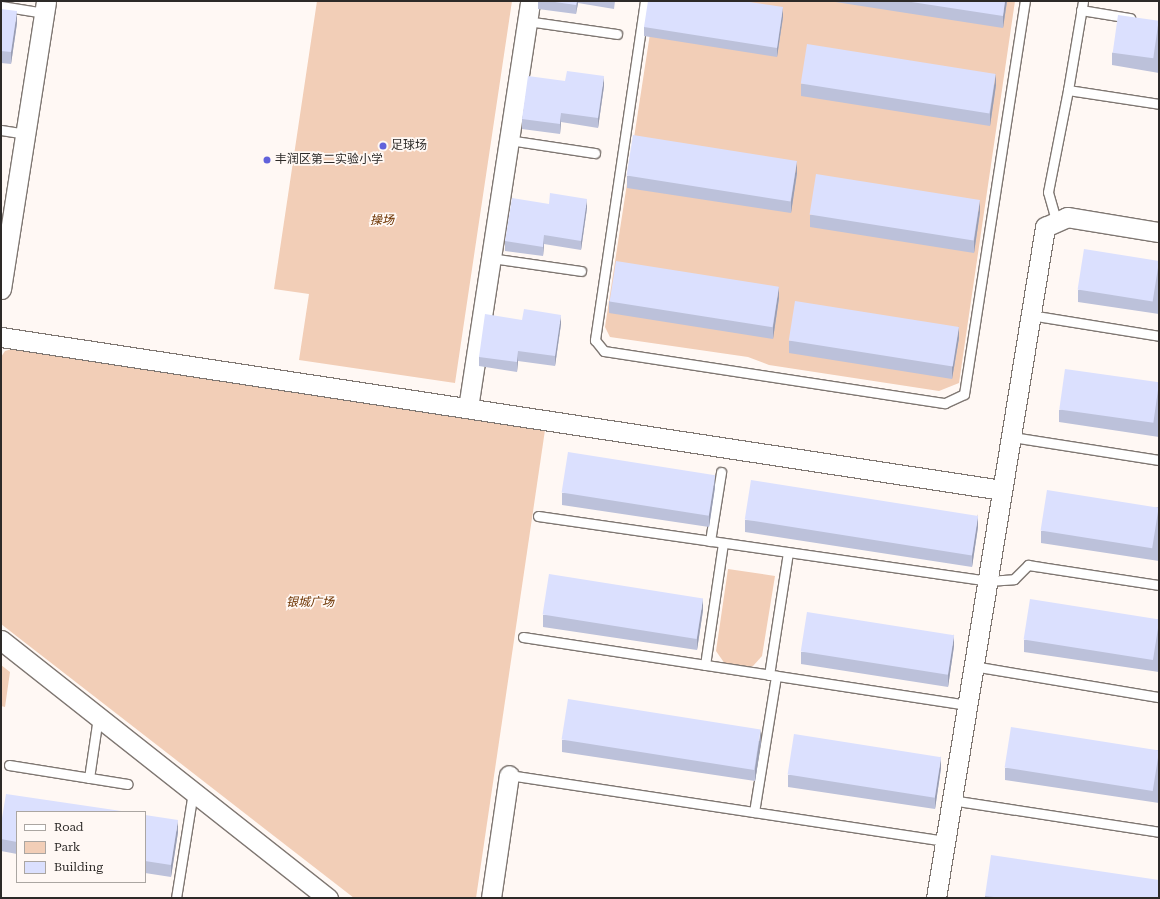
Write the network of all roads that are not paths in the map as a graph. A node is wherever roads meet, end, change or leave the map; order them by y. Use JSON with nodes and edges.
{"nodes":[{"id":1,"x":530,"y":1,"type":"edge"},
{"id":2,"x":645,"y":1,"type":"edge"},
{"id":3,"x":1025,"y":1,"type":"edge"},
{"id":4,"x":1082,"y":5,"type":"edge"},
{"id":5,"x":1,"y":6,"type":"edge"},
{"id":6,"x":45,"y":7,"type":"edge"},
{"id":7,"x":1144,"y":20,"type":"edge"},
{"id":8,"x":527,"y":21,"type":"junction"},
{"id":9,"x":617,"y":34,"type":"dead end"},
{"id":10,"x":1068,"y":90,"type":"junction"},
{"id":11,"x":1159,"y":104,"type":"edge"},
{"id":12,"x":1,"y":130,"type":"edge"},
{"id":13,"x":25,"y":134,"type":"junction"},
{"id":14,"x":509,"y":140,"type":"junction"},
{"id":15,"x":595,"y":153,"type":"dead end"},
{"id":16,"x":6,"y":218,"type":"edge"},
{"id":17,"x":1056,"y":220,"type":"junction"},
{"id":18,"x":1159,"y":232,"type":"edge"},
{"id":19,"x":491,"y":258,"type":"junction"},
{"id":20,"x":581,"y":272,"type":"dead end"},
{"id":21,"x":1,"y":289,"type":"edge"},
{"id":22,"x":1030,"y":315,"type":"junction"},
{"id":23,"x":1159,"y":336,"type":"edge"},
{"id":24,"x":1,"y":337,"type":"edge"},
{"id":25,"x":468,"y":408,"type":"junction"},
{"id":26,"x":1012,"y":437,"type":"junction"},
{"id":27,"x":1159,"y":460,"type":"edge"},
{"id":28,"x":721,"y":472,"type":"dead end"},
{"id":29,"x":1002,"y":490,"type":"junction"},
{"id":30,"x":538,"y":516,"type":"dead end"},
{"id":31,"x":710,"y":541,"type":"junction"},
{"id":32,"x":723,"y":543,"type":"junction"},
{"id":33,"x":788,"y":552,"type":"junction"},
{"id":34,"x":988,"y":581,"type":"junction"},
{"id":35,"x":1159,"y":585,"type":"edge"},
{"id":36,"x":523,"y":637,"type":"dead end"},
{"id":37,"x":1,"y":640,"type":"edge"},
{"id":38,"x":705,"y":665,"type":"junction"},
{"id":39,"x":973,"y":666,"type":"junction"},
{"id":40,"x":773,"y":675,"type":"junction"},
{"id":41,"x":1159,"y":697,"type":"edge"},
{"id":42,"x":966,"y":704,"type":"junction"},
{"id":43,"x":98,"y":717,"type":"junction"},
{"id":44,"x":9,"y":765,"type":"dead end"},
{"id":45,"x":509,"y":775,"type":"joint"},
{"id":46,"x":89,"y":778,"type":"junction"},
{"id":47,"x":127,"y":784,"type":"dead end"},
{"id":48,"x":193,"y":792,"type":"junction"},
{"id":49,"x":951,"y":800,"type":"junction"},
{"id":50,"x":754,"y":812,"type":"junction"},
{"id":51,"x":1159,"y":832,"type":"edge"},
{"id":52,"x":945,"y":841,"type":"junction"},
{"id":53,"x":176,"y":898,"type":"edge"},
{"id":54,"x":328,"y":898,"type":"edge"},
{"id":55,"x":491,"y":898,"type":"edge"},
{"id":56,"x":936,"y":898,"type":"edge"}],
"edges":[{"from":1,"to":8,"type":"street"},
{"from":2,"to":3,"type":"lane"},
{"from":4,"to":7,"type":"lane"},
{"from":4,"to":10,"type":"lane"},
{"from":5,"to":6,"type":"lane"},
{"from":6,"to":13,"type":"street"},
{"from":8,"to":9,"type":"lane"},
{"from":8,"to":14,"type":"street"},
{"from":10,"to":11,"type":"lane"},
{"from":10,"to":17,"type":"lane"},
{"from":12,"to":13,"type":"lane"},
{"from":13,"to":16,"type":"street"},
{"from":14,"to":15,"type":"lane"},
{"from":14,"to":19,"type":"street"},
{"from":16,"to":21,"type":"street"},
{"from":17,"to":18,"type":"street"},
{"from":17,"to":22,"type":"street"},
{"from":19,"to":20,"type":"lane"},
{"from":19,"to":25,"type":"street"},
{"from":22,"to":23,"type":"lane"},
{"from":22,"to":26,"type":"street"},
{"from":24,"to":25,"type":"street"},
{"from":25,"to":29,"type":"street"},
{"from":26,"to":27,"type":"lane"},
{"from":26,"to":29,"type":"street"},
{"from":28,"to":31,"type":"lane"},
{"from":29,"to":34,"type":"street"},
{"from":30,"to":31,"type":"lane"},
{"from":31,"to":32,"type":"lane"},
{"from":32,"to":33,"type":"lane"},
{"from":32,"to":38,"type":"lane"},
{"from":33,"to":34,"type":"lane"},
{"from":33,"to":40,"type":"lane"},
{"from":34,"to":35,"type":"lane"},
{"from":34,"to":39,"type":"street"},
{"from":36,"to":38,"type":"lane"},
{"from":37,"to":43,"type":"street"},
{"from":38,"to":40,"type":"lane"},
{"from":39,"to":41,"type":"lane"},
{"from":39,"to":42,"type":"street"},
{"from":40,"to":42,"type":"lane"},
{"from":40,"to":50,"type":"lane"},
{"from":42,"to":49,"type":"street"},
{"from":43,"to":46,"type":"lane"},
{"from":43,"to":48,"type":"street"},
{"from":44,"to":46,"type":"lane"},
{"from":45,"to":50,"type":"lane"},
{"from":45,"to":55,"type":"street"},
{"from":46,"to":47,"type":"lane"},
{"from":48,"to":53,"type":"lane"},
{"from":48,"to":54,"type":"street"},
{"from":49,"to":51,"type":"lane"},
{"from":49,"to":52,"type":"street"},
{"from":50,"to":52,"type":"lane"},
{"from":52,"to":56,"type":"street"}]}
